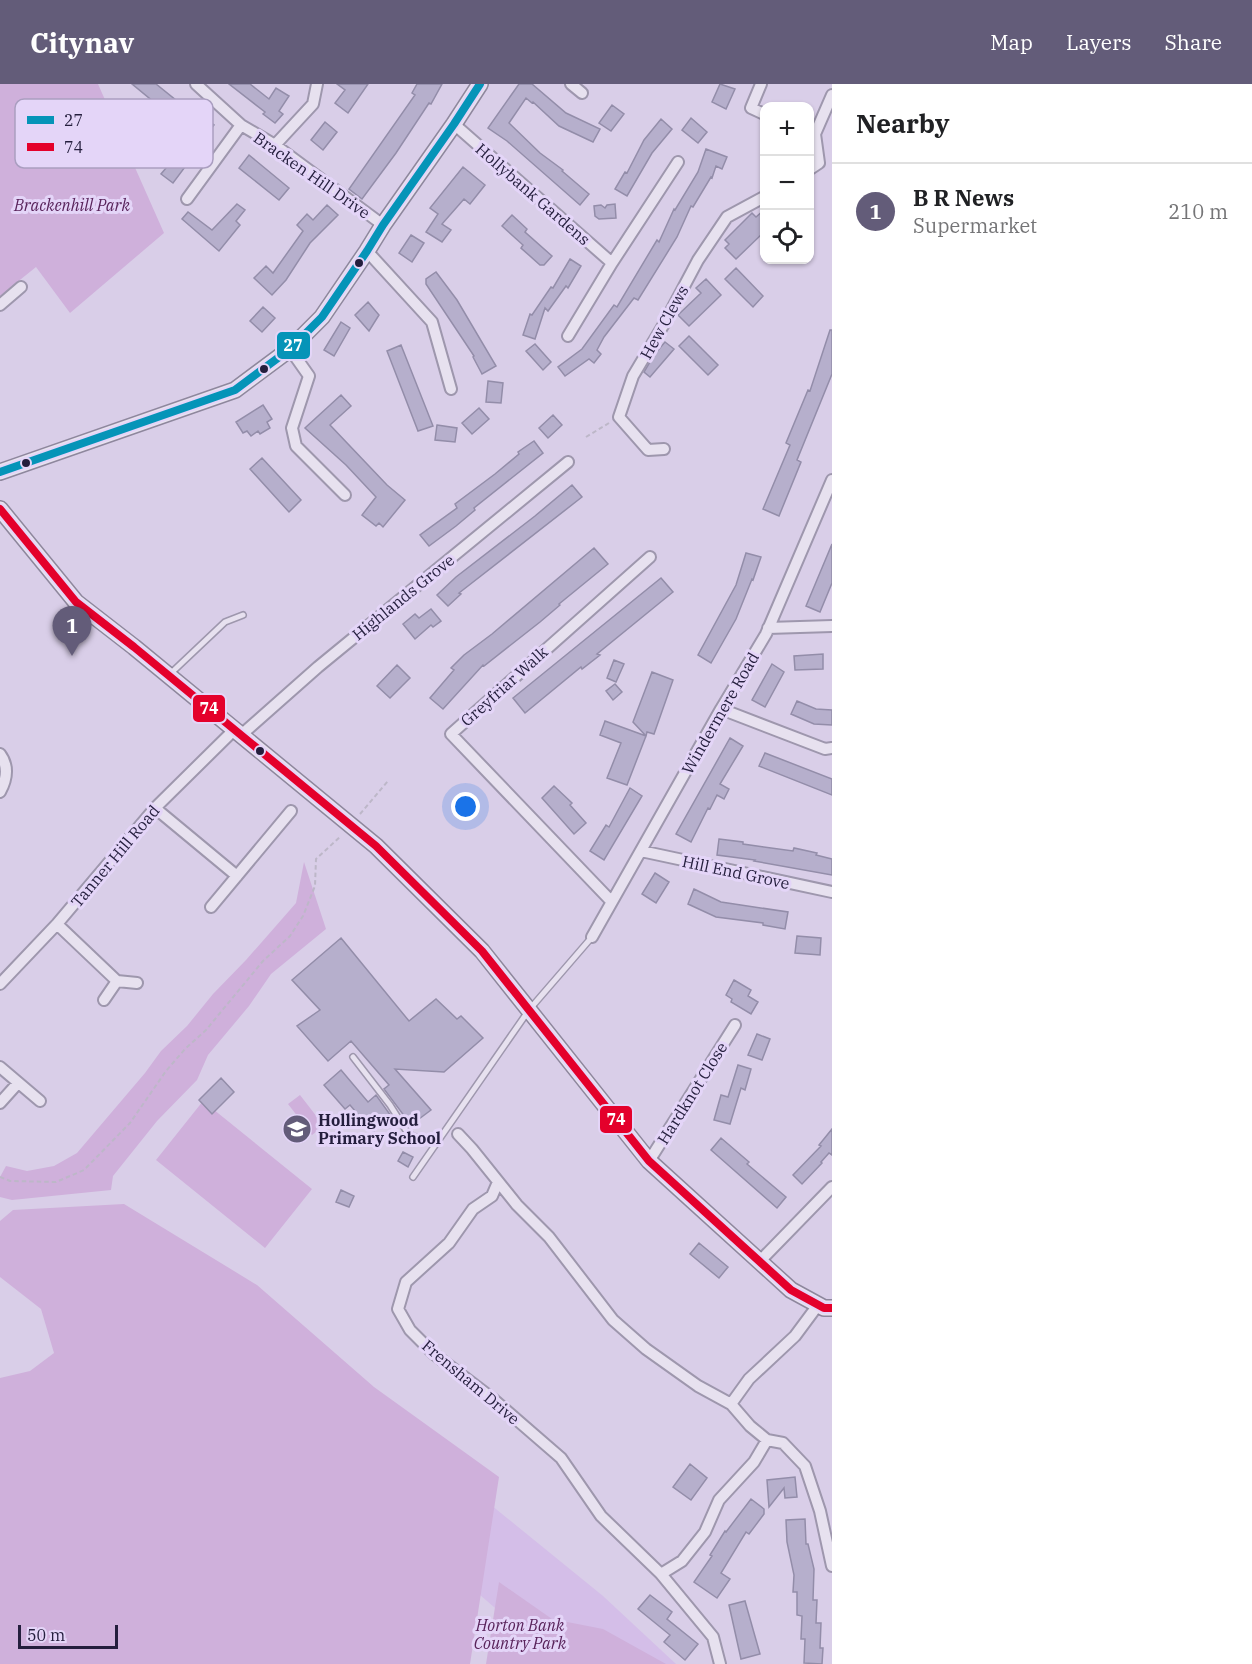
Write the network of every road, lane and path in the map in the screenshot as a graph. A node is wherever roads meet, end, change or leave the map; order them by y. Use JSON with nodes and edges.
{"nodes":[{"id":1,"x":196,"y":84,"type":"edge"},
{"id":2,"x":316,"y":84,"type":"edge"},
{"id":3,"x":480,"y":84,"type":"edge"},
{"id":4,"x":572,"y":84,"type":"edge"},
{"id":5,"x":761,"y":84,"type":"edge"},
{"id":6,"x":582,"y":93,"type":"dead end"},
{"id":7,"x":832,"y":95,"type":"edge"},
{"id":8,"x":212,"y":99,"type":"edge"},
{"id":9,"x":213,"y":99,"type":"edge"},
{"id":10,"x":760,"y":112,"type":"edge"},
{"id":11,"x":454,"y":124,"type":"junction"},
{"id":12,"x":241,"y":125,"type":"junction"},
{"id":13,"x":814,"y":129,"type":"edge"},
{"id":14,"x":814,"y":142,"type":"edge"},
{"id":15,"x":275,"y":145,"type":"junction"},
{"id":16,"x":678,"y":162,"type":"dead end"},
{"id":17,"x":213,"y":163,"type":"edge"},
{"id":18,"x":814,"y":166,"type":"edge"},
{"id":19,"x":210,"y":168,"type":"edge"},
{"id":20,"x":187,"y":199,"type":"dead end"},
{"id":21,"x":760,"y":199,"type":"edge"},
{"id":22,"x":382,"y":225,"type":"junction"},
{"id":23,"x":367,"y":251,"type":"junction"},
{"id":24,"x":612,"y":263,"type":"junction"},
{"id":25,"x":21,"y":287,"type":"dead end"},
{"id":26,"x":0,"y":305,"type":"edge"},
{"id":27,"x":568,"y":336,"type":"dead end"},
{"id":28,"x":290,"y":349,"type":"junction"},
{"id":29,"x":451,"y":389,"type":"dead end"},
{"id":30,"x":619,"y":417,"type":"junction"},
{"id":31,"x":586,"y":436,"type":"dead end"},
{"id":32,"x":664,"y":449,"type":"dead end"},
{"id":33,"x":568,"y":462,"type":"dead end"},
{"id":34,"x":0,"y":472,"type":"edge"},
{"id":35,"x":832,"y":480,"type":"edge"},
{"id":36,"x":345,"y":495,"type":"dead end"},
{"id":37,"x":0,"y":510,"type":"edge"},
{"id":38,"x":650,"y":557,"type":"dead end"},
{"id":39,"x":243,"y":615,"type":"dead end"},
{"id":40,"x":832,"y":626,"type":"edge"},
{"id":41,"x":768,"y":628,"type":"junction"},
{"id":42,"x":169,"y":675,"type":"junction"},
{"id":43,"x":721,"y":709,"type":"junction"},
{"id":44,"x":237,"y":733,"type":"junction"},
{"id":45,"x":832,"y":748,"type":"edge"},
{"id":46,"x":0,"y":754,"type":"edge"},
{"id":47,"x":388,"y":781,"type":"dead end"},
{"id":48,"x":0,"y":792,"type":"edge"},
{"id":49,"x":155,"y":808,"type":"junction"},
{"id":50,"x":291,"y":811,"type":"dead end"},
{"id":51,"x":351,"y":825,"type":"junction"},
{"id":52,"x":641,"y":851,"type":"junction"},
{"id":53,"x":237,"y":876,"type":"junction"},
{"id":54,"x":832,"y":892,"type":"edge"},
{"id":55,"x":611,"y":901,"type":"junction"},
{"id":56,"x":211,"y":907,"type":"dead end"},
{"id":57,"x":57,"y":924,"type":"junction"},
{"id":58,"x":592,"y":938,"type":"joint"},
{"id":59,"x":117,"y":981,"type":"junction"},
{"id":60,"x":137,"y":982,"type":"dead end"},
{"id":61,"x":0,"y":984,"type":"edge"},
{"id":62,"x":104,"y":1000,"type":"dead end"},
{"id":63,"x":529,"y":1010,"type":"junction"},
{"id":64,"x":735,"y":1025,"type":"dead end"},
{"id":65,"x":353,"y":1058,"type":"dead end"},
{"id":66,"x":0,"y":1067,"type":"edge"},
{"id":67,"x":18,"y":1083,"type":"junction"},
{"id":68,"x":40,"y":1101,"type":"dead end"},
{"id":69,"x":0,"y":1103,"type":"edge"},
{"id":70,"x":458,"y":1134,"type":"dead end"},
{"id":71,"x":436,"y":1144,"type":"junction"},
{"id":72,"x":648,"y":1161,"type":"junction"},
{"id":73,"x":0,"y":1177,"type":"edge"},
{"id":74,"x":413,"y":1177,"type":"dead end"},
{"id":75,"x":498,"y":1182,"type":"junction"},
{"id":76,"x":832,"y":1187,"type":"edge"},
{"id":77,"x":759,"y":1262,"type":"junction"},
{"id":78,"x":825,"y":1306,"type":"edge"},
{"id":79,"x":730,"y":1404,"type":"junction"},
{"id":80,"x":767,"y":1440,"type":"junction"},
{"id":81,"x":832,"y":1566,"type":"edge"},
{"id":82,"x":661,"y":1574,"type":"junction"},
{"id":83,"x":720,"y":1664,"type":"edge"}],
"edges":[{"from":1,"to":8,"type":"street","name":"Bracken Hill Drive"},
{"from":2,"to":15,"type":"street"},
{"from":3,"to":11,"type":"street"},
{"from":4,"to":6,"type":"street"},
{"from":5,"to":10,"type":"street"},
{"from":7,"to":13,"type":"street"},
{"from":9,"to":12,"type":"street","name":"Bracken Hill Drive"},
{"from":11,"to":22,"type":"street"},
{"from":11,"to":24,"type":"street","name":"Hollybank Gardens"},
{"from":12,"to":15,"type":"street","name":"Bracken Hill Drive"},
{"from":12,"to":17,"type":"street","name":"Bracken Hill Drive"},
{"from":14,"to":18,"type":"street"},
{"from":15,"to":22,"type":"street","name":"Bracken Hill Drive"},
{"from":16,"to":24,"type":"street"},
{"from":19,"to":20,"type":"street","name":"Bracken Hill Drive"},
{"from":21,"to":30,"type":"street","name":"Hew Clews"},
{"from":22,"to":23,"type":"street"},
{"from":23,"to":28,"type":"street"},
{"from":23,"to":29,"type":"street"},
{"from":24,"to":27,"type":"street"},
{"from":25,"to":26,"type":"street"},
{"from":28,"to":34,"type":"street"},
{"from":28,"to":36,"type":"street"},
{"from":30,"to":31,"type":"path"},
{"from":30,"to":32,"type":"street"},
{"from":33,"to":44,"type":"street","name":"Highlands Grove"},
{"from":35,"to":41,"type":"street","name":"Windermere Road"},
{"from":37,"to":42,"type":"street"},
{"from":38,"to":55,"type":"street","name":"Greyfriar Walk"},
{"from":39,"to":42,"type":"lane"},
{"from":40,"to":41,"type":"street"},
{"from":41,"to":43,"type":"street","name":"Windermere Road"},
{"from":42,"to":44,"type":"street"},
{"from":43,"to":45,"type":"street"},
{"from":43,"to":52,"type":"street","name":"Windermere Road"},
{"from":44,"to":49,"type":"street","name":"Tanner Hill Road"},
{"from":44,"to":51,"type":"street"},
{"from":46,"to":48,"type":"street"},
{"from":47,"to":51,"type":"path"},
{"from":49,"to":53,"type":"street"},
{"from":49,"to":57,"type":"street","name":"Tanner Hill Road"},
{"from":50,"to":53,"type":"street"},
{"from":51,"to":63,"type":"street"},
{"from":51,"to":73,"type":"path"},
{"from":52,"to":54,"type":"street","name":"Hill End Grove"},
{"from":52,"to":55,"type":"street","name":"Windermere Road"},
{"from":53,"to":56,"type":"street"},
{"from":55,"to":58,"type":"street","name":"Windermere Road"},
{"from":57,"to":59,"type":"street"},
{"from":57,"to":61,"type":"street","name":"Tanner Hill Road"},
{"from":58,"to":63,"type":"lane"},
{"from":59,"to":60,"type":"street"},
{"from":59,"to":62,"type":"street"},
{"from":63,"to":71,"type":"lane"},
{"from":63,"to":72,"type":"street"},
{"from":64,"to":72,"type":"street","name":"Hardknot Close"},
{"from":65,"to":71,"type":"lane"},
{"from":66,"to":67,"type":"street"},
{"from":67,"to":68,"type":"street"},
{"from":67,"to":69,"type":"street"},
{"from":70,"to":75,"type":"street"},
{"from":71,"to":74,"type":"lane"},
{"from":72,"to":77,"type":"street"},
{"from":75,"to":79,"type":"street"},
{"from":75,"to":82,"type":"street","name":"Frensham Drive"},
{"from":76,"to":77,"type":"street"},
{"from":77,"to":78,"type":"street"},
{"from":78,"to":79,"type":"street"},
{"from":79,"to":80,"type":"street"},
{"from":80,"to":81,"type":"street"},
{"from":80,"to":82,"type":"street"},
{"from":82,"to":83,"type":"street"}]}
